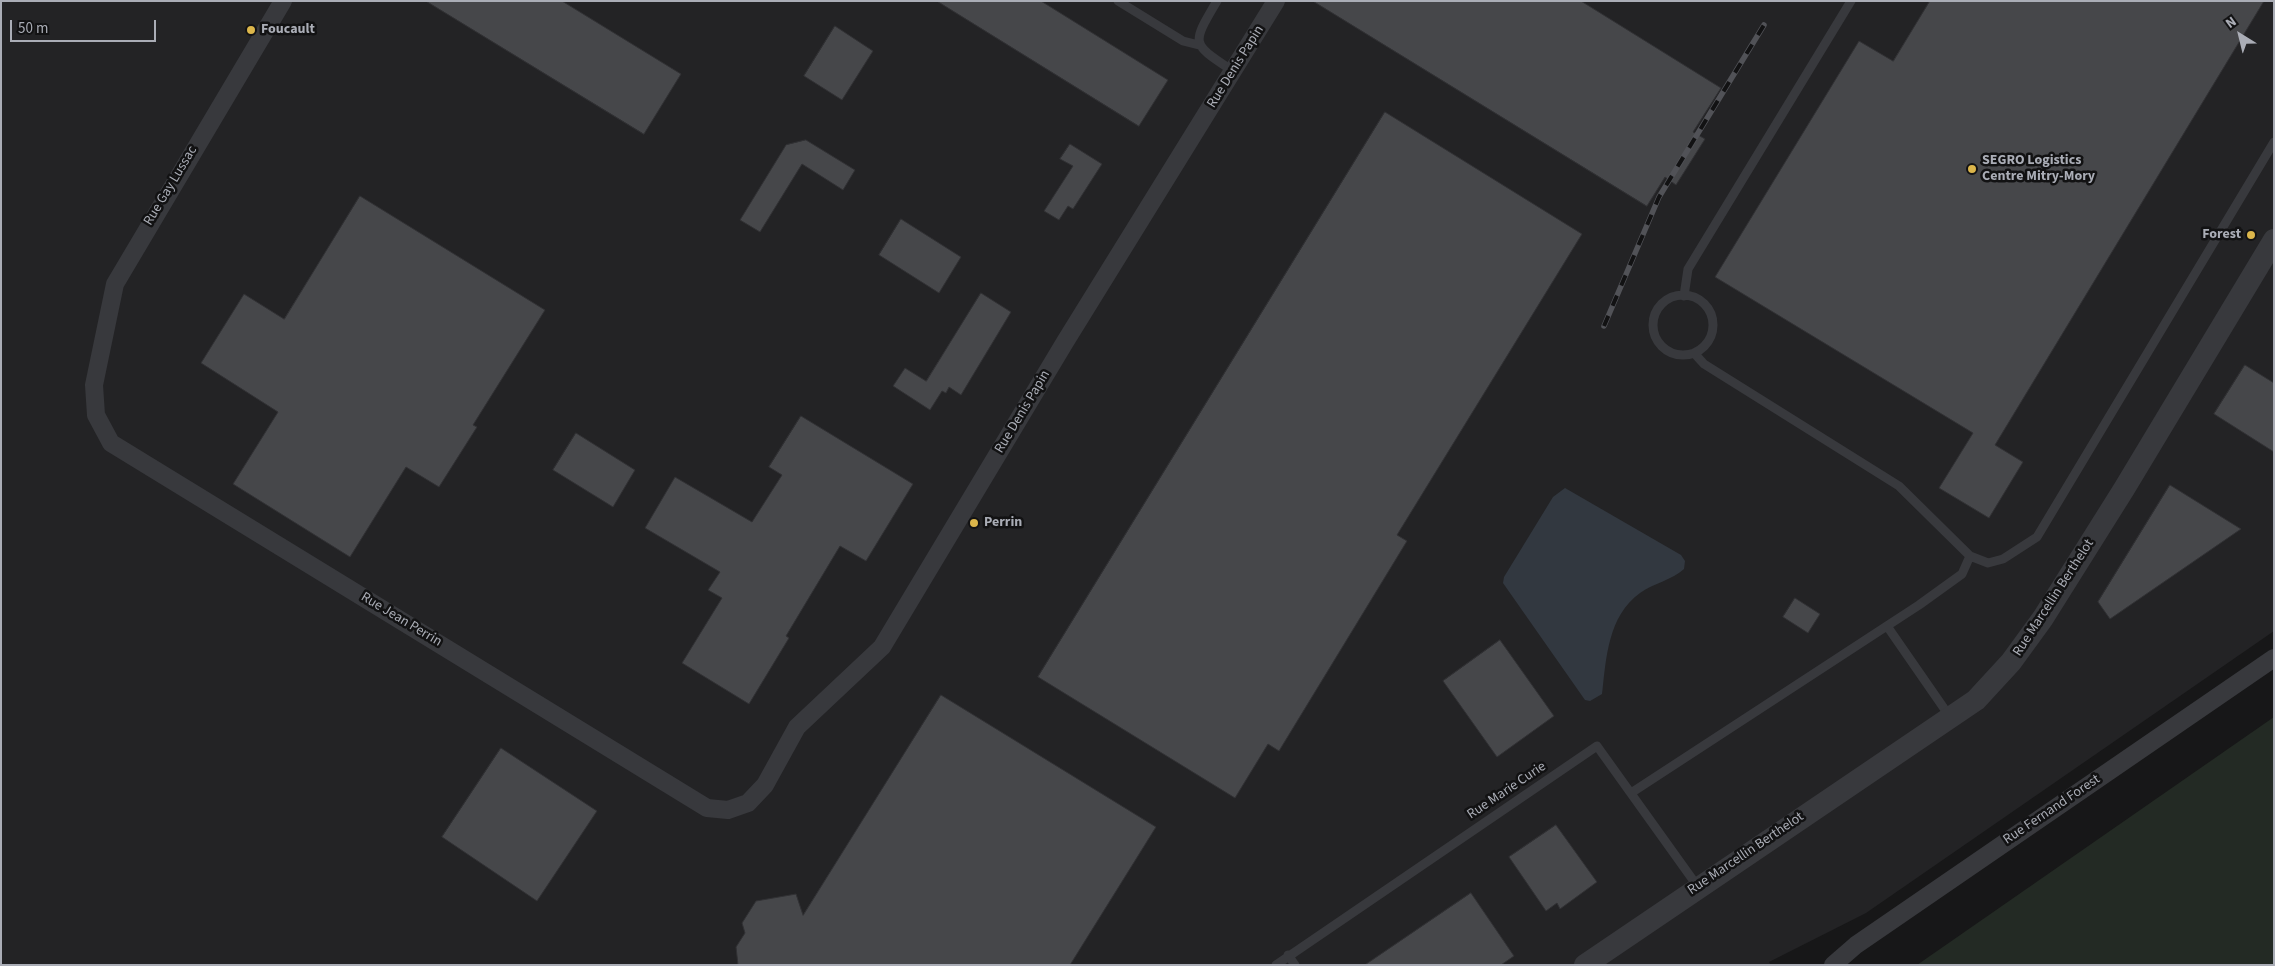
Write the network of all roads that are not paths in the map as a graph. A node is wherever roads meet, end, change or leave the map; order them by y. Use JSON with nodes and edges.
{"nodes":[{"id":1,"x":283,"y":1,"type":"edge"},
{"id":2,"x":1118,"y":1,"type":"edge"},
{"id":3,"x":1217,"y":1,"type":"edge"},
{"id":4,"x":1276,"y":1,"type":"edge"},
{"id":5,"x":1851,"y":1,"type":"edge"},
{"id":6,"x":1199,"y":45,"type":"junction"},
{"id":7,"x":1233,"y":71,"type":"junction"},
{"id":8,"x":2274,"y":142,"type":"edge"},
{"id":9,"x":2274,"y":240,"type":"edge"},
{"id":10,"x":1684,"y":296,"type":"junction"},
{"id":11,"x":1694,"y":353,"type":"junction"},
{"id":12,"x":94,"y":384,"type":"joint"},
{"id":13,"x":1970,"y":556,"type":"junction"},
{"id":14,"x":1887,"y":626,"type":"junction"},
{"id":15,"x":2274,"y":658,"type":"edge"},
{"id":16,"x":1950,"y":717,"type":"junction"},
{"id":17,"x":1631,"y":793,"type":"junction"},
{"id":18,"x":748,"y":803,"type":"joint"},
{"id":19,"x":1698,"y":887,"type":"junction"},
{"id":20,"x":1288,"y":955,"type":"junction"},
{"id":21,"x":1276,"y":965,"type":"edge"},
{"id":22,"x":1295,"y":965,"type":"edge"},
{"id":23,"x":1585,"y":965,"type":"edge"},
{"id":24,"x":1834,"y":965,"type":"edge"}],
"edges":[{"from":1,"to":12,"type":"street","name":"Rue Gay Lussac"},
{"from":2,"to":6,"type":"lane"},
{"from":3,"to":6,"type":"lane"},
{"from":4,"to":7,"type":"street","name":"Rue Denis Papin"},
{"from":5,"to":10,"type":"lane"},
{"from":6,"to":7,"type":"lane"},
{"from":7,"to":18,"type":"street","name":"Rue Denis Papin"},
{"from":8,"to":13,"type":"lane"},
{"from":9,"to":16,"type":"street","name":"Rue Marcellin Berthelot"},
{"from":10,"to":11,"type":"lane"},
{"from":10,"to":11,"type":"lane"},
{"from":11,"to":13,"type":"lane"},
{"from":12,"to":18,"type":"street","name":"Rue Jean Perrin"},
{"from":13,"to":14,"type":"lane"},
{"from":14,"to":16,"type":"lane"},
{"from":14,"to":17,"type":"lane"},
{"from":15,"to":24,"type":"street","name":"Rue Fernand Forest"},
{"from":16,"to":19,"type":"street","name":"Rue Marcellin Berthelot"},
{"from":17,"to":19,"type":"lane","name":"Rue Marie Curie"},
{"from":17,"to":20,"type":"lane","name":"Rue Marie Curie"},
{"from":19,"to":23,"type":"street","name":"Rue Marcellin Berthelot"},
{"from":20,"to":21,"type":"lane"},
{"from":20,"to":22,"type":"lane"}]}
